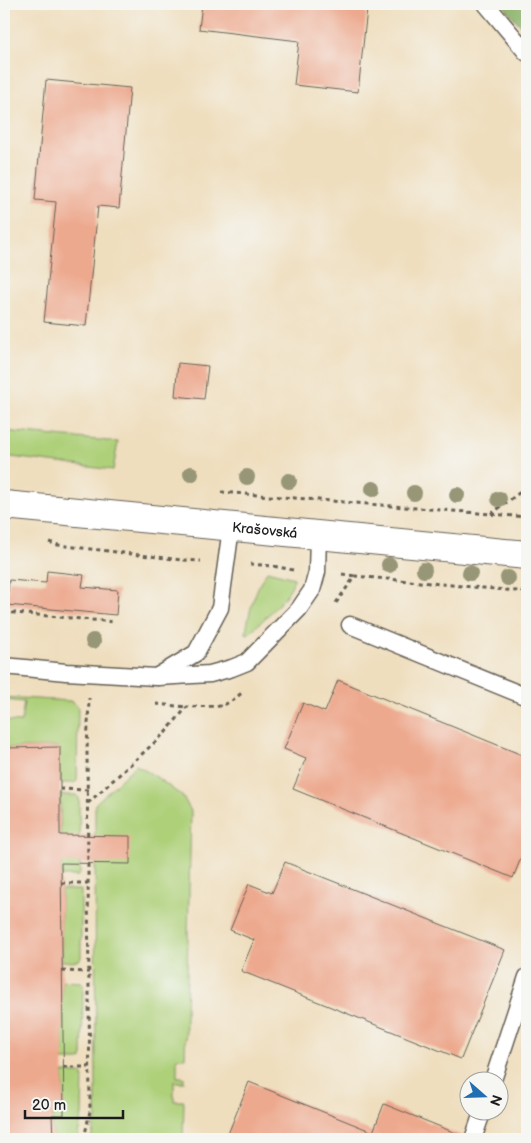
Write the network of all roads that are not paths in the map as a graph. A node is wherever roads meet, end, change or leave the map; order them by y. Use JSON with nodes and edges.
{"nodes":[{"id":1,"x":486,"y":4,"type":"edge"},
{"id":2,"x":527,"y":53,"type":"edge"},
{"id":3,"x":4,"y":505,"type":"edge"},
{"id":4,"x":230,"y":528,"type":"junction"},
{"id":5,"x":318,"y":536,"type":"junction"},
{"id":6,"x":527,"y":555,"type":"edge"},
{"id":7,"x":350,"y":625,"type":"dead end"},
{"id":8,"x":4,"y":666,"type":"edge"},
{"id":9,"x":156,"y":677,"type":"junction"},
{"id":10,"x":527,"y":698,"type":"edge"},
{"id":11,"x":527,"y":977,"type":"edge"},
{"id":12,"x":496,"y":1070,"type":"edge"},
{"id":13,"x":480,"y":1120,"type":"edge"},
{"id":14,"x":473,"y":1139,"type":"edge"}],
"edges":[{"from":1,"to":2,"type":"lane"},
{"from":3,"to":4,"type":"street","name":"Krašovská"},
{"from":4,"to":5,"type":"street","name":"Krašovská"},
{"from":4,"to":9,"type":"lane"},
{"from":5,"to":6,"type":"street","name":"Krašovská"},
{"from":5,"to":9,"type":"lane"},
{"from":7,"to":10,"type":"lane"},
{"from":8,"to":9,"type":"lane"},
{"from":11,"to":12,"type":"lane"},
{"from":13,"to":14,"type":"lane"}]}
